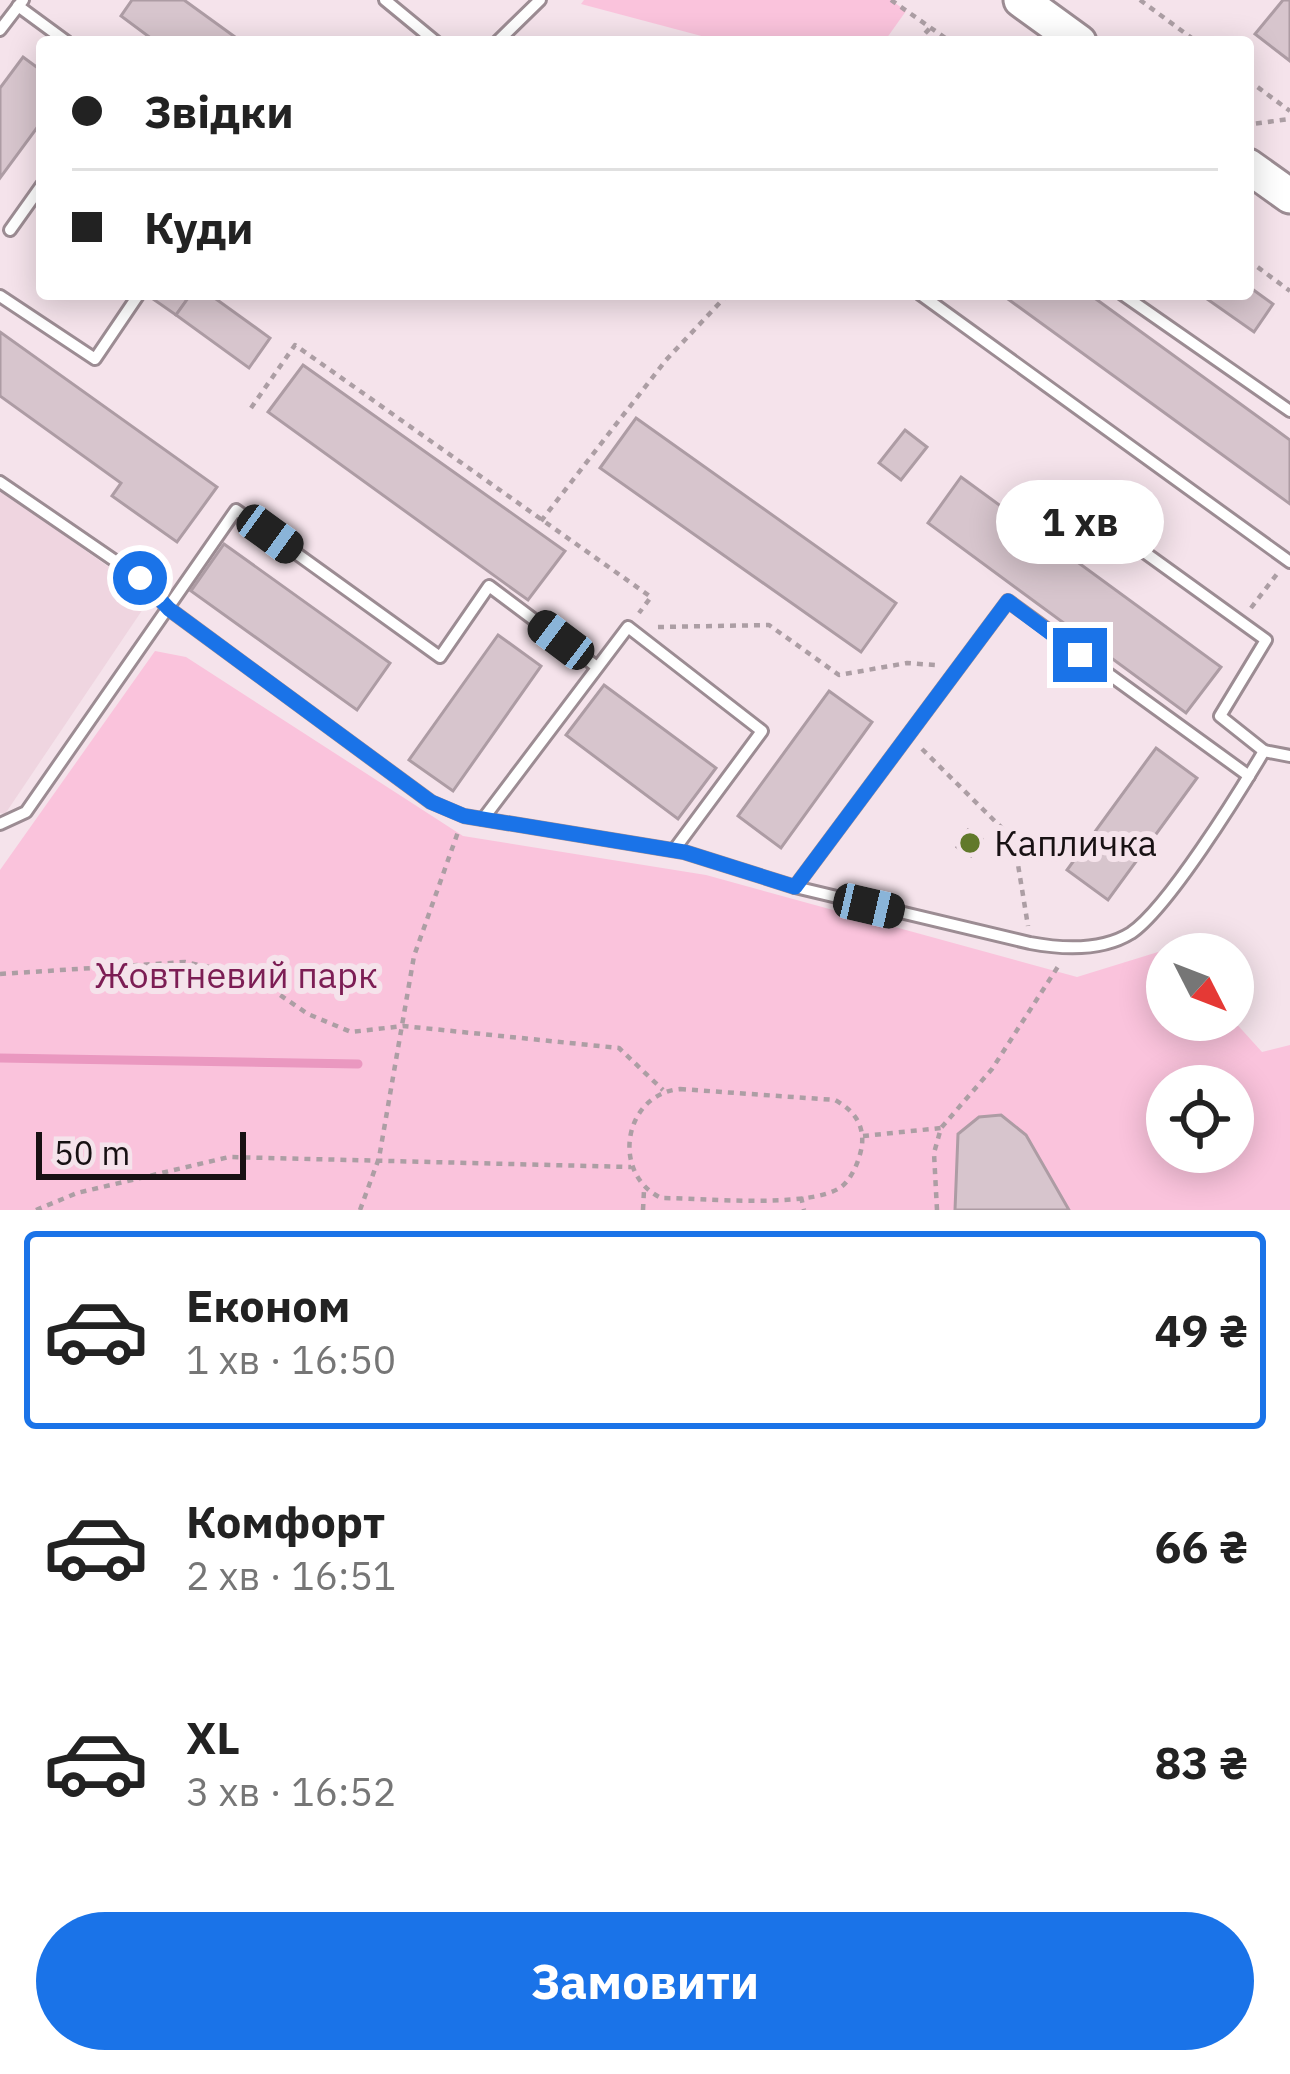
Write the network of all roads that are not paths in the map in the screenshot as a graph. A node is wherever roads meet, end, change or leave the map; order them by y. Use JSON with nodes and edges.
{"nodes":[{"id":1,"x":385,"y":0,"type":"edge"},
{"id":2,"x":540,"y":0,"type":"edge"},
{"id":3,"x":1021,"y":0,"type":"edge"},
{"id":4,"x":21,"y":3,"type":"edge"},
{"id":5,"x":0,"y":30,"type":"edge"},
{"id":6,"x":61,"y":36,"type":"edge"},
{"id":7,"x":429,"y":36,"type":"edge"},
{"id":8,"x":503,"y":36,"type":"edge"},
{"id":9,"x":1070,"y":36,"type":"edge"},
{"id":10,"x":1254,"y":170,"type":"edge"},
{"id":11,"x":36,"y":193,"type":"edge"},
{"id":12,"x":1290,"y":196,"type":"edge"},
{"id":13,"x":10,"y":230,"type":"dead end"},
{"id":14,"x":0,"y":296,"type":"edge"},
{"id":15,"x":136,"y":300,"type":"edge"},
{"id":16,"x":928,"y":300,"type":"edge"},
{"id":17,"x":1131,"y":300,"type":"edge"},
{"id":18,"x":1290,"y":411,"type":"edge"},
{"id":19,"x":0,"y":482,"type":"edge"},
{"id":20,"x":1072,"y":500,"type":"dead end"},
{"id":21,"x":1289,"y":561,"type":"edge"},
{"id":22,"x":169,"y":609,"type":"junction"},
{"id":23,"x":598,"y":667,"type":"junction"},
{"id":24,"x":1264,"y":751,"type":"junction"},
{"id":25,"x":1290,"y":756,"type":"edge"},
{"id":26,"x":1249,"y":776,"type":"junction"},
{"id":27,"x":482,"y":819,"type":"junction"},
{"id":28,"x":0,"y":824,"type":"edge"},
{"id":29,"x":674,"y":850,"type":"junction"},
{"id":30,"x":795,"y":887,"type":"junction"}],
"edges":[{"from":1,"to":7,"type":"lane"},
{"from":2,"to":8,"type":"lane"},
{"from":3,"to":9,"type":"main road"},
{"from":4,"to":5,"type":"lane"},
{"from":4,"to":6,"type":"lane"},
{"from":10,"to":12,"type":"main road"},
{"from":11,"to":13,"type":"lane"},
{"from":14,"to":15,"type":"lane"},
{"from":16,"to":21,"type":"lane"},
{"from":17,"to":18,"type":"lane"},
{"from":19,"to":22,"type":"lane"},
{"from":20,"to":24,"type":"lane"},
{"from":22,"to":23,"type":"lane"},
{"from":22,"to":27,"type":"lane"},
{"from":22,"to":28,"type":"lane"},
{"from":23,"to":27,"type":"lane"},
{"from":23,"to":29,"type":"lane"},
{"from":24,"to":25,"type":"lane"},
{"from":24,"to":26,"type":"lane"},
{"from":26,"to":30,"type":"lane"},
{"from":26,"to":30,"type":"lane"},
{"from":27,"to":29,"type":"lane"},
{"from":29,"to":30,"type":"lane"}]}
